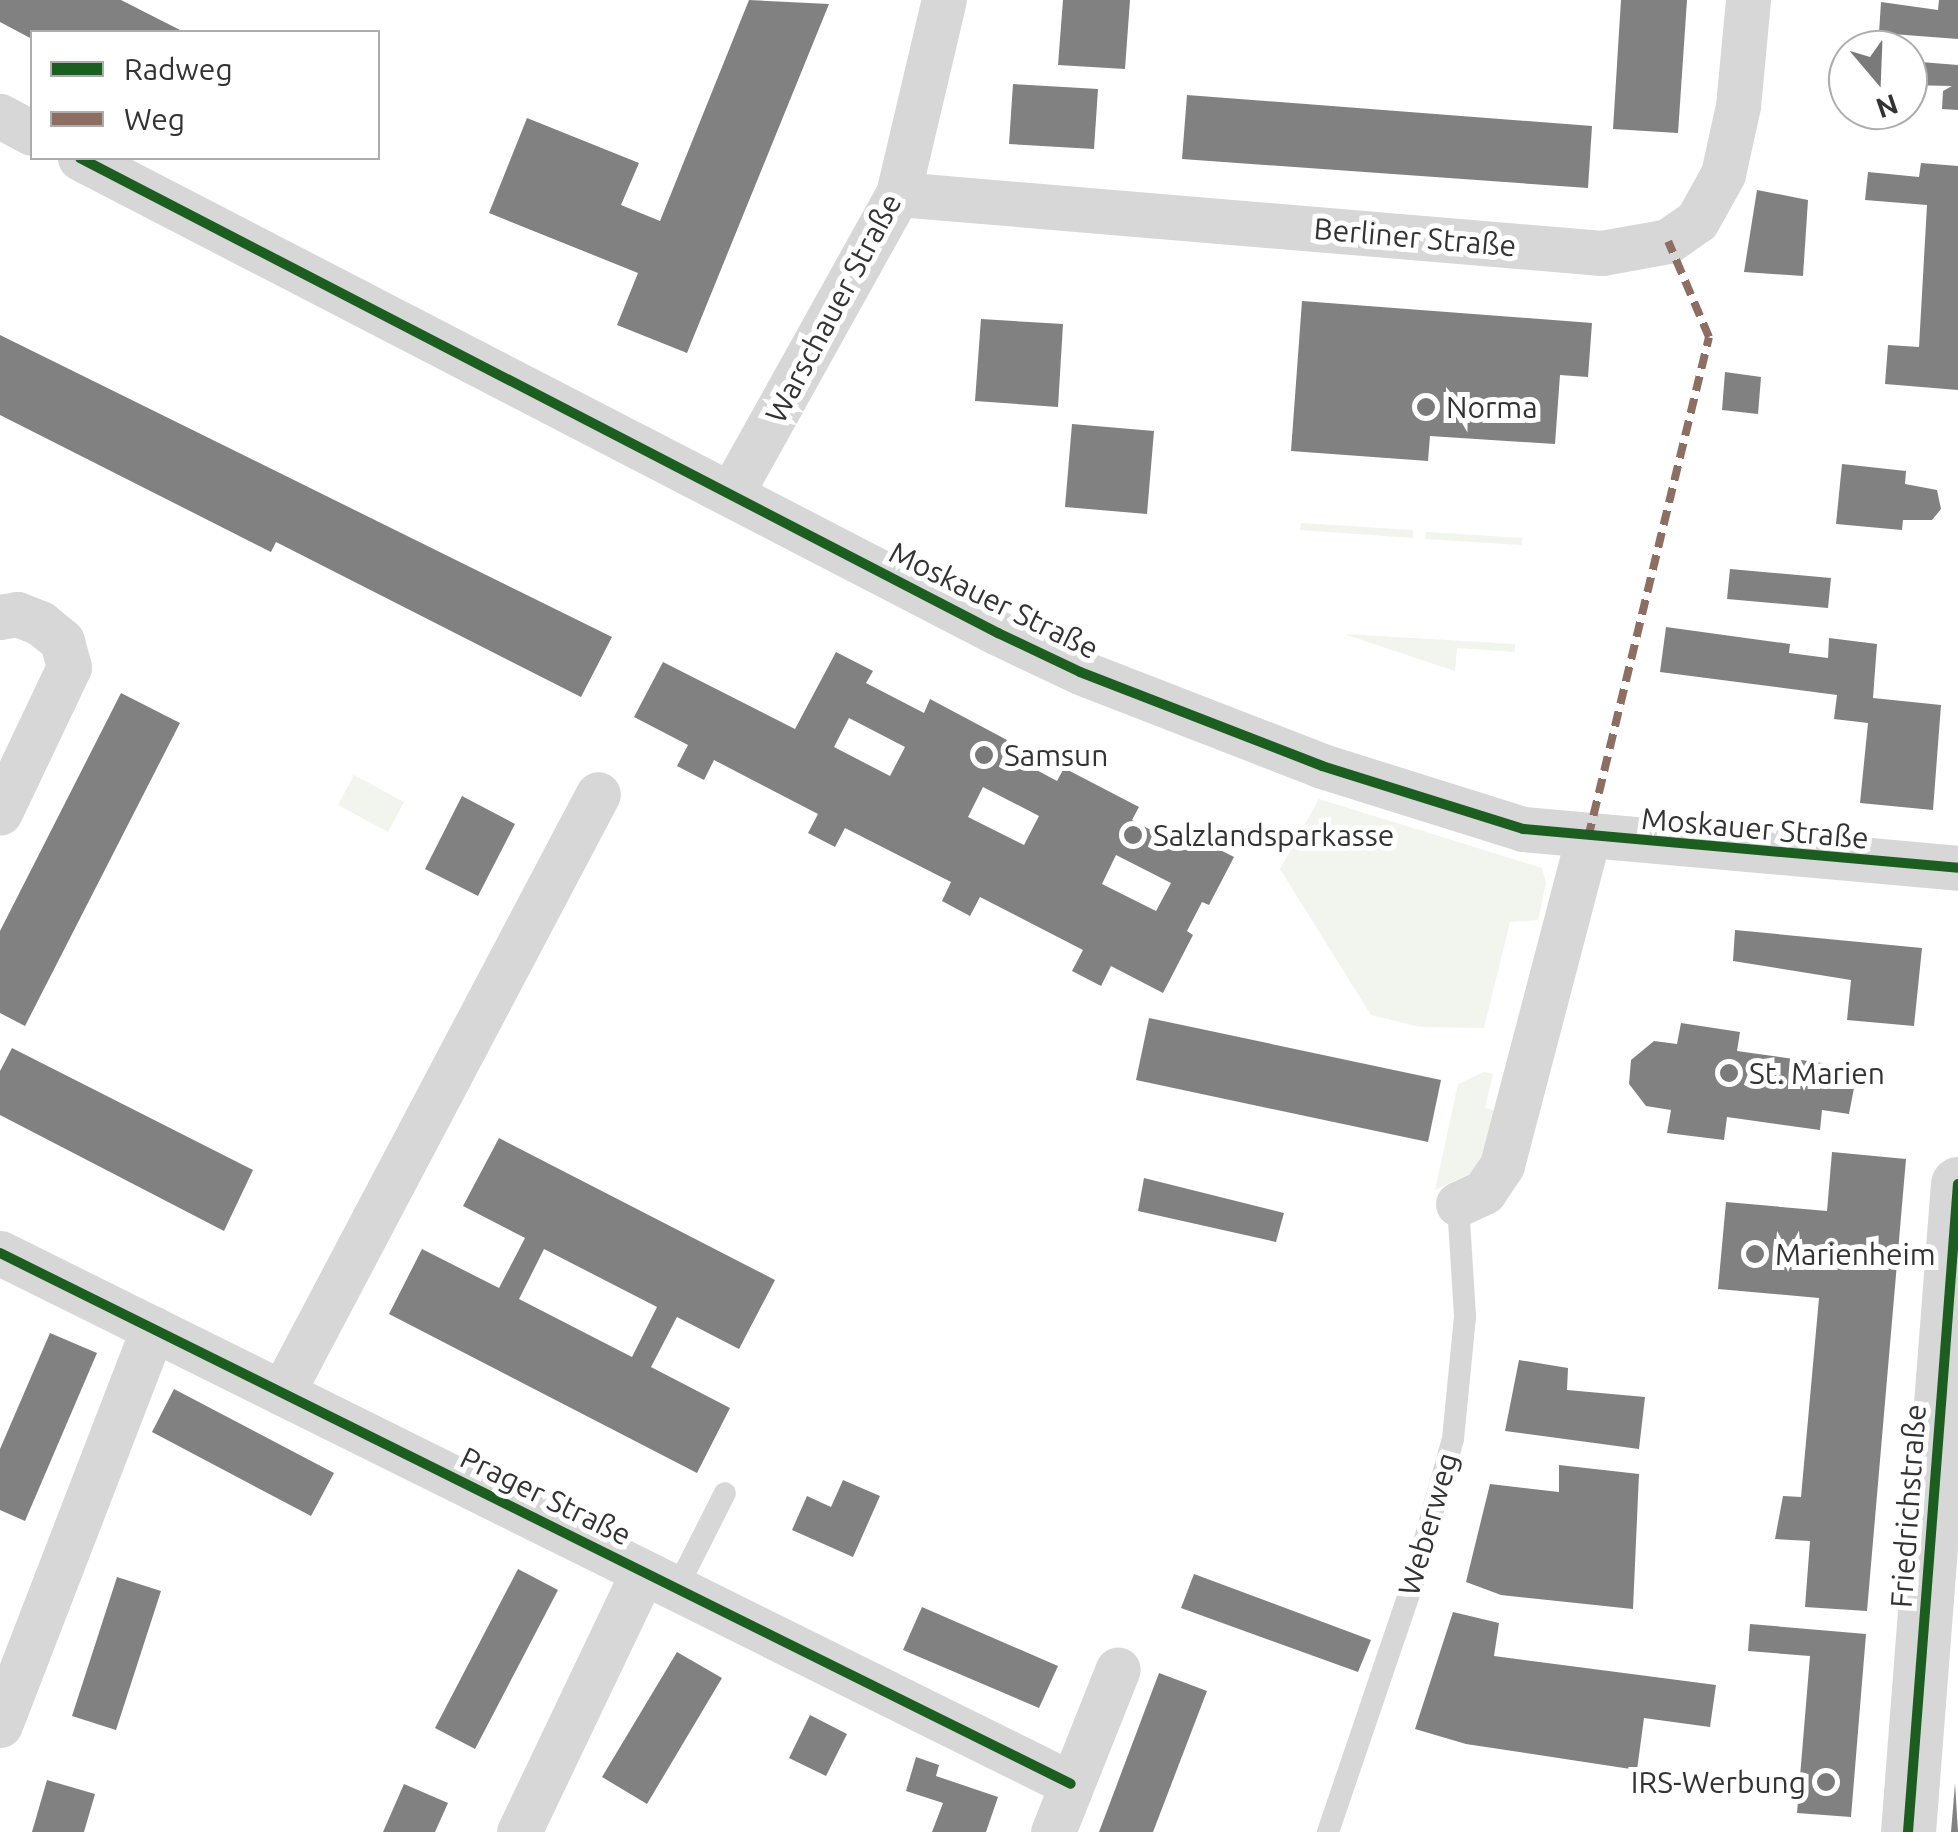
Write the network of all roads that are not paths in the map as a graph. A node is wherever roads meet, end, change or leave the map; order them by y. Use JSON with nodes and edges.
{"nodes":[{"id":1,"x":944,"y":0,"type":"edge"},
{"id":2,"x":1748,"y":0,"type":"edge"},
{"id":3,"x":0,"y":116,"type":"edge"},
{"id":4,"x":30,"y":132,"type":"edge"},
{"id":5,"x":84,"y":160,"type":"edge"},
{"id":6,"x":898,"y":194,"type":"junction"},
{"id":7,"x":732,"y":492,"type":"junction"},
{"id":8,"x":0,"y":617,"type":"edge"},
{"id":9,"x":598,"y":794,"type":"dead end"},
{"id":10,"x":0,"y":812,"type":"edge"},
{"id":11,"x":1588,"y":838,"type":"junction"},
{"id":12,"x":1958,"y":868,"type":"edge"},
{"id":13,"x":1958,"y":1184,"type":"edge"},
{"id":14,"x":1458,"y":1204,"type":"joint"},
{"id":15,"x":0,"y":1252,"type":"edge"},
{"id":16,"x":153,"y":1328,"type":"junction"},
{"id":17,"x":282,"y":1393,"type":"junction"},
{"id":18,"x":724,"y":1493,"type":"dead end"},
{"id":19,"x":660,"y":1580,"type":"junction"},
{"id":20,"x":1118,"y":1669,"type":"dead end"},
{"id":21,"x":0,"y":1725,"type":"edge"},
{"id":22,"x":1071,"y":1784,"type":"junction"},
{"id":23,"x":519,"y":1832,"type":"edge"},
{"id":24,"x":1054,"y":1832,"type":"edge"},
{"id":25,"x":1328,"y":1832,"type":"edge"},
{"id":26,"x":1908,"y":1832,"type":"edge"}],
"edges":[{"from":1,"to":6,"type":"street","name":"Warschauer Straße"},
{"from":2,"to":6,"type":"street","name":"Berliner Straße"},
{"from":3,"to":4,"type":"street"},
{"from":5,"to":7,"type":"street","name":"Moskauer Straße"},
{"from":6,"to":7,"type":"street","name":"Warschauer Straße"},
{"from":7,"to":11,"type":"street","name":"Moskauer Straße"},
{"from":8,"to":10,"type":"street"},
{"from":9,"to":17,"type":"street"},
{"from":11,"to":12,"type":"street","name":"Moskauer Straße"},
{"from":11,"to":14,"type":"street"},
{"from":13,"to":26,"type":"street","name":"Friedrichstraße"},
{"from":14,"to":25,"type":"lane","name":"Weberweg"},
{"from":15,"to":16,"type":"street","name":"Prager Straße"},
{"from":16,"to":17,"type":"street","name":"Prager Straße"},
{"from":16,"to":21,"type":"street"},
{"from":17,"to":19,"type":"street","name":"Prager Straße"},
{"from":18,"to":19,"type":"lane"},
{"from":19,"to":22,"type":"street","name":"Prager Straße"},
{"from":19,"to":23,"type":"street"},
{"from":20,"to":22,"type":"street"},
{"from":22,"to":24,"type":"street"}]}
